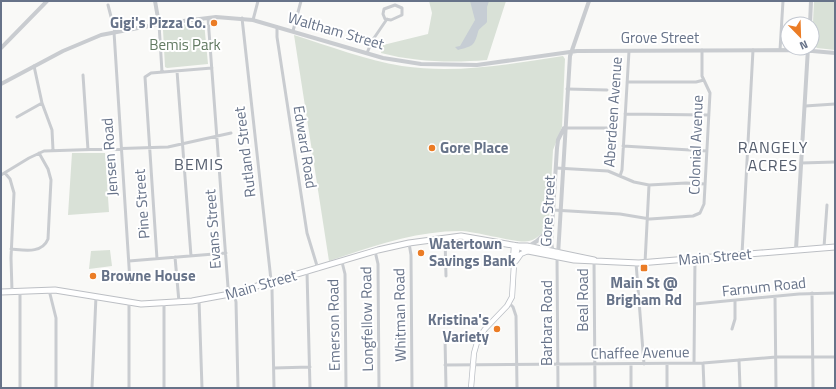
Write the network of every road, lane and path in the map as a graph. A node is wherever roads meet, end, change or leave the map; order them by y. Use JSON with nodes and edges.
{"nodes":[{"id":1,"x":47,"y":1,"type":"edge"},
{"id":2,"x":155,"y":1,"type":"edge"},
{"id":3,"x":258,"y":1,"type":"edge"},
{"id":4,"x":301,"y":1,"type":"edge"},
{"id":5,"x":589,"y":1,"type":"edge"},
{"id":6,"x":783,"y":1,"type":"edge"},
{"id":7,"x":812,"y":1,"type":"edge"},
{"id":8,"x":108,"y":4,"type":"dead end"},
{"id":9,"x":782,"y":16,"type":"edge"},
{"id":10,"x":811,"y":16,"type":"edge"},
{"id":11,"x":208,"y":18,"type":"junction"},
{"id":12,"x":242,"y":18,"type":"junction"},
{"id":13,"x":387,"y":19,"type":"junction"},
{"id":14,"x":253,"y":20,"type":"junction"},
{"id":15,"x":159,"y":24,"type":"junction"},
{"id":16,"x":276,"y":26,"type":"junction"},
{"id":17,"x":293,"y":31,"type":"junction"},
{"id":18,"x":114,"y":32,"type":"junction"},
{"id":19,"x":1,"y":48,"type":"edge"},
{"id":20,"x":629,"y":50,"type":"junction"},
{"id":21,"x":702,"y":50,"type":"junction"},
{"id":22,"x":753,"y":50,"type":"junction"},
{"id":23,"x":780,"y":50,"type":"edge"},
{"id":24,"x":571,"y":51,"type":"junction"},
{"id":25,"x":820,"y":51,"type":"edge"},
{"id":26,"x":367,"y":53,"type":"junction"},
{"id":27,"x":835,"y":53,"type":"edge"},
{"id":28,"x":808,"y":56,"type":"edge"},
{"id":29,"x":486,"y":64,"type":"joint"},
{"id":30,"x":34,"y":66,"type":"junction"},
{"id":31,"x":212,"y":68,"type":"junction"},
{"id":32,"x":178,"y":71,"type":"junction"},
{"id":33,"x":162,"y":72,"type":"junction"},
{"id":34,"x":83,"y":75,"type":"dead end"},
{"id":35,"x":704,"y":80,"type":"junction"},
{"id":36,"x":628,"y":82,"type":"junction"},
{"id":37,"x":1,"y":84,"type":"edge"},
{"id":38,"x":567,"y":89,"type":"junction"},
{"id":39,"x":608,"y":90,"type":"dead end"},
{"id":40,"x":42,"y":103,"type":"junction"},
{"id":41,"x":835,"y":104,"type":"edge"},
{"id":42,"x":805,"y":106,"type":"junction"},
{"id":43,"x":625,"y":114,"type":"junction"},
{"id":44,"x":709,"y":115,"type":"junction"},
{"id":45,"x":17,"y":117,"type":"dead end"},
{"id":46,"x":564,"y":128,"type":"junction"},
{"id":47,"x":607,"y":128,"type":"dead end"},
{"id":48,"x":231,"y":133,"type":"dead end"},
{"id":49,"x":217,"y":135,"type":"junction"},
{"id":50,"x":183,"y":145,"type":"junction"},
{"id":51,"x":623,"y":146,"type":"junction"},
{"id":52,"x":149,"y":148,"type":"junction"},
{"id":53,"x":120,"y":149,"type":"junction"},
{"id":54,"x":53,"y":150,"type":"junction"},
{"id":55,"x":88,"y":150,"type":"junction"},
{"id":56,"x":707,"y":151,"type":"junction"},
{"id":57,"x":38,"y":153,"type":"junction"},
{"id":58,"x":835,"y":162,"type":"edge"},
{"id":59,"x":801,"y":163,"type":"junction"},
{"id":60,"x":556,"y":168,"type":"junction"},
{"id":61,"x":563,"y":168,"type":"junction"},
{"id":62,"x":5,"y":173,"type":"junction"},
{"id":63,"x":1,"y":175,"type":"edge"},
{"id":64,"x":620,"y":176,"type":"junction"},
{"id":65,"x":705,"y":184,"type":"junction"},
{"id":66,"x":649,"y":185,"type":"junction"},
{"id":67,"x":827,"y":205,"type":"dead end"},
{"id":68,"x":553,"y":210,"type":"junction"},
{"id":69,"x":560,"y":210,"type":"junction"},
{"id":70,"x":647,"y":218,"type":"junction"},
{"id":71,"x":552,"y":224,"type":"junction"},
{"id":72,"x":445,"y":238,"type":"junction"},
{"id":73,"x":409,"y":243,"type":"junction"},
{"id":74,"x":516,"y":246,"type":"junction"},
{"id":75,"x":824,"y":247,"type":"junction"},
{"id":76,"x":835,"y":247,"type":"edge"},
{"id":77,"x":528,"y":248,"type":"junction"},
{"id":78,"x":11,"y":249,"type":"junction"},
{"id":79,"x":375,"y":250,"type":"junction"},
{"id":80,"x":796,"y":250,"type":"junction"},
{"id":81,"x":226,"y":253,"type":"junction"},
{"id":82,"x":556,"y":254,"type":"junction"},
{"id":83,"x":742,"y":254,"type":"junction"},
{"id":84,"x":191,"y":256,"type":"junction"},
{"id":85,"x":175,"y":257,"type":"junction"},
{"id":86,"x":695,"y":258,"type":"junction"},
{"id":87,"x":157,"y":259,"type":"junction"},
{"id":88,"x":594,"y":260,"type":"junction"},
{"id":89,"x":129,"y":261,"type":"junction"},
{"id":90,"x":342,"y":262,"type":"junction"},
{"id":91,"x":636,"y":263,"type":"junction"},
{"id":92,"x":645,"y":263,"type":"junction"},
{"id":93,"x":514,"y":264,"type":"junction"},
{"id":94,"x":318,"y":269,"type":"junction"},
{"id":95,"x":307,"y":272,"type":"junction"},
{"id":96,"x":446,"y":276,"type":"dead end"},
{"id":97,"x":130,"y":282,"type":"dead end"},
{"id":98,"x":271,"y":283,"type":"junction"},
{"id":99,"x":49,"y":290,"type":"junction"},
{"id":100,"x":12,"y":291,"type":"junction"},
{"id":101,"x":20,"y":291,"type":"junction"},
{"id":102,"x":1,"y":292,"type":"edge"},
{"id":103,"x":812,"y":293,"type":"junction"},
{"id":104,"x":835,"y":293,"type":"edge"},
{"id":105,"x":232,"y":294,"type":"junction"},
{"id":106,"x":96,"y":296,"type":"junction"},
{"id":107,"x":775,"y":297,"type":"junction"},
{"id":108,"x":199,"y":300,"type":"junction"},
{"id":109,"x":735,"y":301,"type":"junction"},
{"id":110,"x":178,"y":302,"type":"junction"},
{"id":111,"x":510,"y":303,"type":"junction"},
{"id":112,"x":129,"y":304,"type":"junction"},
{"id":113,"x":164,"y":304,"type":"junction"},
{"id":114,"x":694,"y":304,"type":"junction"},
{"id":115,"x":732,"y":329,"type":"dead end"},
{"id":116,"x":445,"y":338,"type":"dead end"},
{"id":117,"x":776,"y":357,"type":"junction"},
{"id":118,"x":812,"y":357,"type":"junction"},
{"id":119,"x":835,"y":357,"type":"edge"},
{"id":120,"x":739,"y":360,"type":"junction"},
{"id":121,"x":694,"y":363,"type":"junction"},
{"id":122,"x":703,"y":363,"type":"junction"},
{"id":123,"x":595,"y":364,"type":"junction"},
{"id":124,"x":631,"y":364,"type":"junction"},
{"id":125,"x":644,"y":364,"type":"junction"},
{"id":126,"x":667,"y":364,"type":"junction"},
{"id":127,"x":446,"y":365,"type":"junction"},
{"id":128,"x":473,"y":365,"type":"junction"},
{"id":129,"x":516,"y":365,"type":"junction"},
{"id":130,"x":558,"y":365,"type":"junction"},
{"id":131,"x":310,"y":367,"type":"junction"},
{"id":132,"x":274,"y":368,"type":"junction"},
{"id":133,"x":20,"y":388,"type":"edge"},
{"id":134,"x":56,"y":388,"type":"edge"},
{"id":135,"x":92,"y":388,"type":"edge"},
{"id":136,"x":129,"y":388,"type":"edge"},
{"id":137,"x":164,"y":388,"type":"edge"},
{"id":138,"x":202,"y":388,"type":"edge"},
{"id":139,"x":238,"y":388,"type":"edge"},
{"id":140,"x":274,"y":388,"type":"edge"},
{"id":141,"x":310,"y":388,"type":"edge"},
{"id":142,"x":346,"y":388,"type":"edge"},
{"id":143,"x":379,"y":388,"type":"edge"},
{"id":144,"x":412,"y":388,"type":"edge"},
{"id":145,"x":446,"y":388,"type":"edge"},
{"id":146,"x":471,"y":388,"type":"edge"},
{"id":147,"x":517,"y":388,"type":"edge"},
{"id":148,"x":558,"y":388,"type":"edge"},
{"id":149,"x":595,"y":388,"type":"edge"},
{"id":150,"x":631,"y":388,"type":"edge"},
{"id":151,"x":667,"y":388,"type":"edge"},
{"id":152,"x":704,"y":388,"type":"edge"},
{"id":153,"x":740,"y":388,"type":"edge"},
{"id":154,"x":776,"y":388,"type":"edge"},
{"id":155,"x":813,"y":388,"type":"edge"}],
"edges":[{"from":1,"to":19,"type":"street"},
{"from":2,"to":15,"type":"street"},
{"from":3,"to":14,"type":"street"},
{"from":4,"to":17,"type":"street"},
{"from":5,"to":24,"type":"street","name":"Gore Street"},
{"from":6,"to":9,"type":"street"},
{"from":7,"to":10,"type":"street"},
{"from":8,"to":18,"type":"street","name":"Jensen Road"},
{"from":11,"to":12,"type":"street","name":"Waltham Street"},
{"from":11,"to":15,"type":"street","name":"Waltham Street"},
{"from":11,"to":31,"type":"street","name":"Evans Street"},
{"from":12,"to":14,"type":"street","name":"Waltham Street"},
{"from":12,"to":98,"type":"street","name":"Rutland Street"},
{"from":13,"to":13,"type":"street"},
{"from":13,"to":26,"type":"street"},
{"from":14,"to":16,"type":"street","name":"Waltham Street"},
{"from":15,"to":18,"type":"street","name":"Waltham Street"},
{"from":15,"to":33,"type":"street"},
{"from":16,"to":17,"type":"street","name":"Waltham Street"},
{"from":16,"to":94,"type":"street","name":"Edward Road"},
{"from":17,"to":26,"type":"street","name":"Waltham Street"},
{"from":18,"to":30,"type":"street","name":"Waltham Street"},
{"from":18,"to":53,"type":"street","name":"Jensen Road"},
{"from":20,"to":21,"type":"street","name":"Grove Street"},
{"from":20,"to":24,"type":"street","name":"Grove Street"},
{"from":20,"to":36,"type":"street","name":"Aberdeen Avenue"},
{"from":21,"to":22,"type":"street","name":"Grove Street"},
{"from":21,"to":35,"type":"street","name":"Colonial Avenue"},
{"from":22,"to":23,"type":"street","name":"Grove Street"},
{"from":22,"to":83,"type":"street"},
{"from":24,"to":29,"type":"street","name":"Grove Street"},
{"from":24,"to":38,"type":"street","name":"Gore Street"},
{"from":25,"to":27,"type":"street","name":"Grove Street"},
{"from":26,"to":29,"type":"street","name":"Waltham Street"},
{"from":28,"to":42,"type":"street"},
{"from":30,"to":37,"type":"street","name":"Waltham Street"},
{"from":30,"to":40,"type":"street"},
{"from":31,"to":32,"type":"street"},
{"from":31,"to":49,"type":"street","name":"Evans Street"},
{"from":32,"to":33,"type":"street"},
{"from":32,"to":50,"type":"street"},
{"from":33,"to":52,"type":"street","name":"Pine Street"},
{"from":34,"to":55,"type":"street"},
{"from":35,"to":36,"type":"street"},
{"from":35,"to":44,"type":"street","name":"Colonial Avenue"},
{"from":36,"to":43,"type":"street","name":"Aberdeen Avenue"},
{"from":38,"to":39,"type":"street"},
{"from":38,"to":46,"type":"street","name":"Gore Street"},
{"from":40,"to":45,"type":"street"},
{"from":40,"to":54,"type":"street"},
{"from":41,"to":42,"type":"street"},
{"from":42,"to":59,"type":"street"},
{"from":43,"to":44,"type":"street"},
{"from":43,"to":51,"type":"street","name":"Aberdeen Avenue"},
{"from":44,"to":56,"type":"street","name":"Colonial Avenue"},
{"from":46,"to":47,"type":"street"},
{"from":46,"to":60,"type":"street","name":"Gore Street"},
{"from":46,"to":61,"type":"street","name":"Gore Street"},
{"from":48,"to":49,"type":"street"},
{"from":49,"to":50,"type":"street"},
{"from":49,"to":81,"type":"street","name":"Evans Street"},
{"from":50,"to":52,"type":"street"},
{"from":50,"to":84,"type":"street"},
{"from":51,"to":56,"type":"street"},
{"from":51,"to":64,"type":"street","name":"Aberdeen Avenue"},
{"from":52,"to":53,"type":"street"},
{"from":52,"to":87,"type":"street","name":"Pine Street"},
{"from":53,"to":55,"type":"street"},
{"from":53,"to":89,"type":"street","name":"Jensen Road"},
{"from":54,"to":55,"type":"street"},
{"from":54,"to":57,"type":"street"},
{"from":56,"to":65,"type":"street","name":"Colonial Avenue"},
{"from":57,"to":62,"type":"street"},
{"from":57,"to":78,"type":"street"},
{"from":58,"to":59,"type":"street"},
{"from":59,"to":80,"type":"street"},
{"from":60,"to":61,"type":"street"},
{"from":60,"to":68,"type":"street","name":"Gore Street"},
{"from":61,"to":64,"type":"street"},
{"from":61,"to":69,"type":"street","name":"Gore Street"},
{"from":62,"to":63,"type":"street"},
{"from":62,"to":78,"type":"street"},
{"from":64,"to":66,"type":"street"},
{"from":65,"to":66,"type":"street"},
{"from":65,"to":70,"type":"street","name":"Colonial Avenue"},
{"from":66,"to":70,"type":"street"},
{"from":67,"to":75,"type":"street"},
{"from":68,"to":69,"type":"street","name":"Colonial Avenue"},
{"from":68,"to":71,"type":"street","name":"Gore Street"},
{"from":69,"to":70,"type":"street","name":"Colonial Avenue"},
{"from":69,"to":82,"type":"street","name":"Gore Street"},
{"from":70,"to":92,"type":"street"},
{"from":71,"to":77,"type":"street"},
{"from":71,"to":82,"type":"street","name":"Gore Street"},
{"from":72,"to":73,"type":"main road","name":"Main Street"},
{"from":72,"to":74,"type":"main road","name":"Main Street"},
{"from":72,"to":96,"type":"street"},
{"from":73,"to":79,"type":"main road","name":"Main Street"},
{"from":73,"to":144,"type":"street","name":"Whitman Road"},
{"from":74,"to":77,"type":"main road","name":"Main Street"},
{"from":74,"to":93,"type":"main road"},
{"from":75,"to":76,"type":"main road","name":"Main Street"},
{"from":75,"to":80,"type":"main road","name":"Main Street"},
{"from":77,"to":82,"type":"main road","name":"Main Street"},
{"from":77,"to":93,"type":"main road"},
{"from":78,"to":100,"type":"street"},
{"from":79,"to":90,"type":"main road","name":"Main Street"},
{"from":79,"to":143,"type":"street","name":"Longfellow Road"},
{"from":80,"to":83,"type":"main road","name":"Main Street"},
{"from":81,"to":84,"type":"street"},
{"from":81,"to":105,"type":"street","name":"Evans Street"},
{"from":82,"to":88,"type":"main road","name":"Main Street"},
{"from":82,"to":130,"type":"street","name":"Barbara Road"},
{"from":83,"to":86,"type":"main road","name":"Main Street"},
{"from":84,"to":85,"type":"street"},
{"from":85,"to":87,"type":"street"},
{"from":85,"to":110,"type":"street"},
{"from":86,"to":92,"type":"main road","name":"Main Street"},
{"from":86,"to":114,"type":"street"},
{"from":87,"to":89,"type":"street"},
{"from":88,"to":91,"type":"main road","name":"Main Street"},
{"from":88,"to":123,"type":"street","name":"Beal Road"},
{"from":89,"to":97,"type":"street","name":"Jensen Road"},
{"from":90,"to":94,"type":"main road","name":"Main Street"},
{"from":90,"to":142,"type":"street","name":"Emerson Road"},
{"from":91,"to":92,"type":"main road","name":"Main Street"},
{"from":91,"to":125,"type":"street"},
{"from":93,"to":111,"type":"main road"},
{"from":94,"to":95,"type":"main road","name":"Main Street"},
{"from":95,"to":98,"type":"main road","name":"Main Street"},
{"from":95,"to":131,"type":"street"},
{"from":98,"to":105,"type":"main road","name":"Main Street"},
{"from":98,"to":132,"type":"street","name":"Rutland Street"},
{"from":99,"to":101,"type":"main road","name":"Main Street"},
{"from":99,"to":106,"type":"main road","name":"Main Street"},
{"from":99,"to":134,"type":"street"},
{"from":100,"to":101,"type":"main road","name":"Main Street"},
{"from":100,"to":102,"type":"main road","name":"Main Street"},
{"from":101,"to":133,"type":"street"},
{"from":103,"to":104,"type":"street","name":"Farnum Road"},
{"from":103,"to":107,"type":"street","name":"Farnum Road"},
{"from":103,"to":118,"type":"street"},
{"from":105,"to":108,"type":"main road","name":"Main Street"},
{"from":105,"to":139,"type":"street","name":"Evans Street"},
{"from":106,"to":112,"type":"main road","name":"Main Street"},
{"from":106,"to":135,"type":"street"},
{"from":107,"to":109,"type":"street","name":"Farnum Road"},
{"from":107,"to":117,"type":"street"},
{"from":108,"to":110,"type":"main road","name":"Main Street"},
{"from":108,"to":138,"type":"street"},
{"from":109,"to":114,"type":"street","name":"Farnum Road"},
{"from":109,"to":115,"type":"street"},
{"from":110,"to":113,"type":"main road","name":"Main Street"},
{"from":111,"to":128,"type":"main road"},
{"from":111,"to":129,"type":"street"},
{"from":112,"to":113,"type":"main road","name":"Main Street"},
{"from":112,"to":136,"type":"street"},
{"from":113,"to":137,"type":"street"},
{"from":114,"to":121,"type":"street"},
{"from":116,"to":127,"type":"street"},
{"from":117,"to":118,"type":"street","name":"Chaffee Avenue"},
{"from":117,"to":120,"type":"street","name":"Chaffee Avenue"},
{"from":117,"to":154,"type":"street"},
{"from":118,"to":119,"type":"street","name":"Chaffee Avenue"},
{"from":118,"to":155,"type":"street"},
{"from":120,"to":122,"type":"street","name":"Chaffee Avenue"},
{"from":120,"to":153,"type":"street"},
{"from":121,"to":122,"type":"street","name":"Chaffee Avenue"},
{"from":121,"to":126,"type":"street","name":"Chaffee Avenue"},
{"from":122,"to":152,"type":"street"},
{"from":123,"to":124,"type":"street","name":"Chaffee Avenue"},
{"from":123,"to":130,"type":"street","name":"Chaffee Avenue"},
{"from":123,"to":149,"type":"street","name":"Beal Road"},
{"from":124,"to":125,"type":"street","name":"Chaffee Avenue"},
{"from":124,"to":150,"type":"street"},
{"from":125,"to":126,"type":"street","name":"Chaffee Avenue"},
{"from":126,"to":151,"type":"street"},
{"from":127,"to":128,"type":"street","name":"Chaffee Avenue"},
{"from":127,"to":145,"type":"street"},
{"from":128,"to":129,"type":"street","name":"Chaffee Avenue"},
{"from":128,"to":146,"type":"main road"},
{"from":129,"to":130,"type":"street","name":"Chaffee Avenue"},
{"from":129,"to":147,"type":"street"},
{"from":130,"to":148,"type":"street","name":"Barbara Road"},
{"from":131,"to":132,"type":"street"},
{"from":131,"to":141,"type":"street"},
{"from":132,"to":140,"type":"street","name":"Rutland Street"}]}
